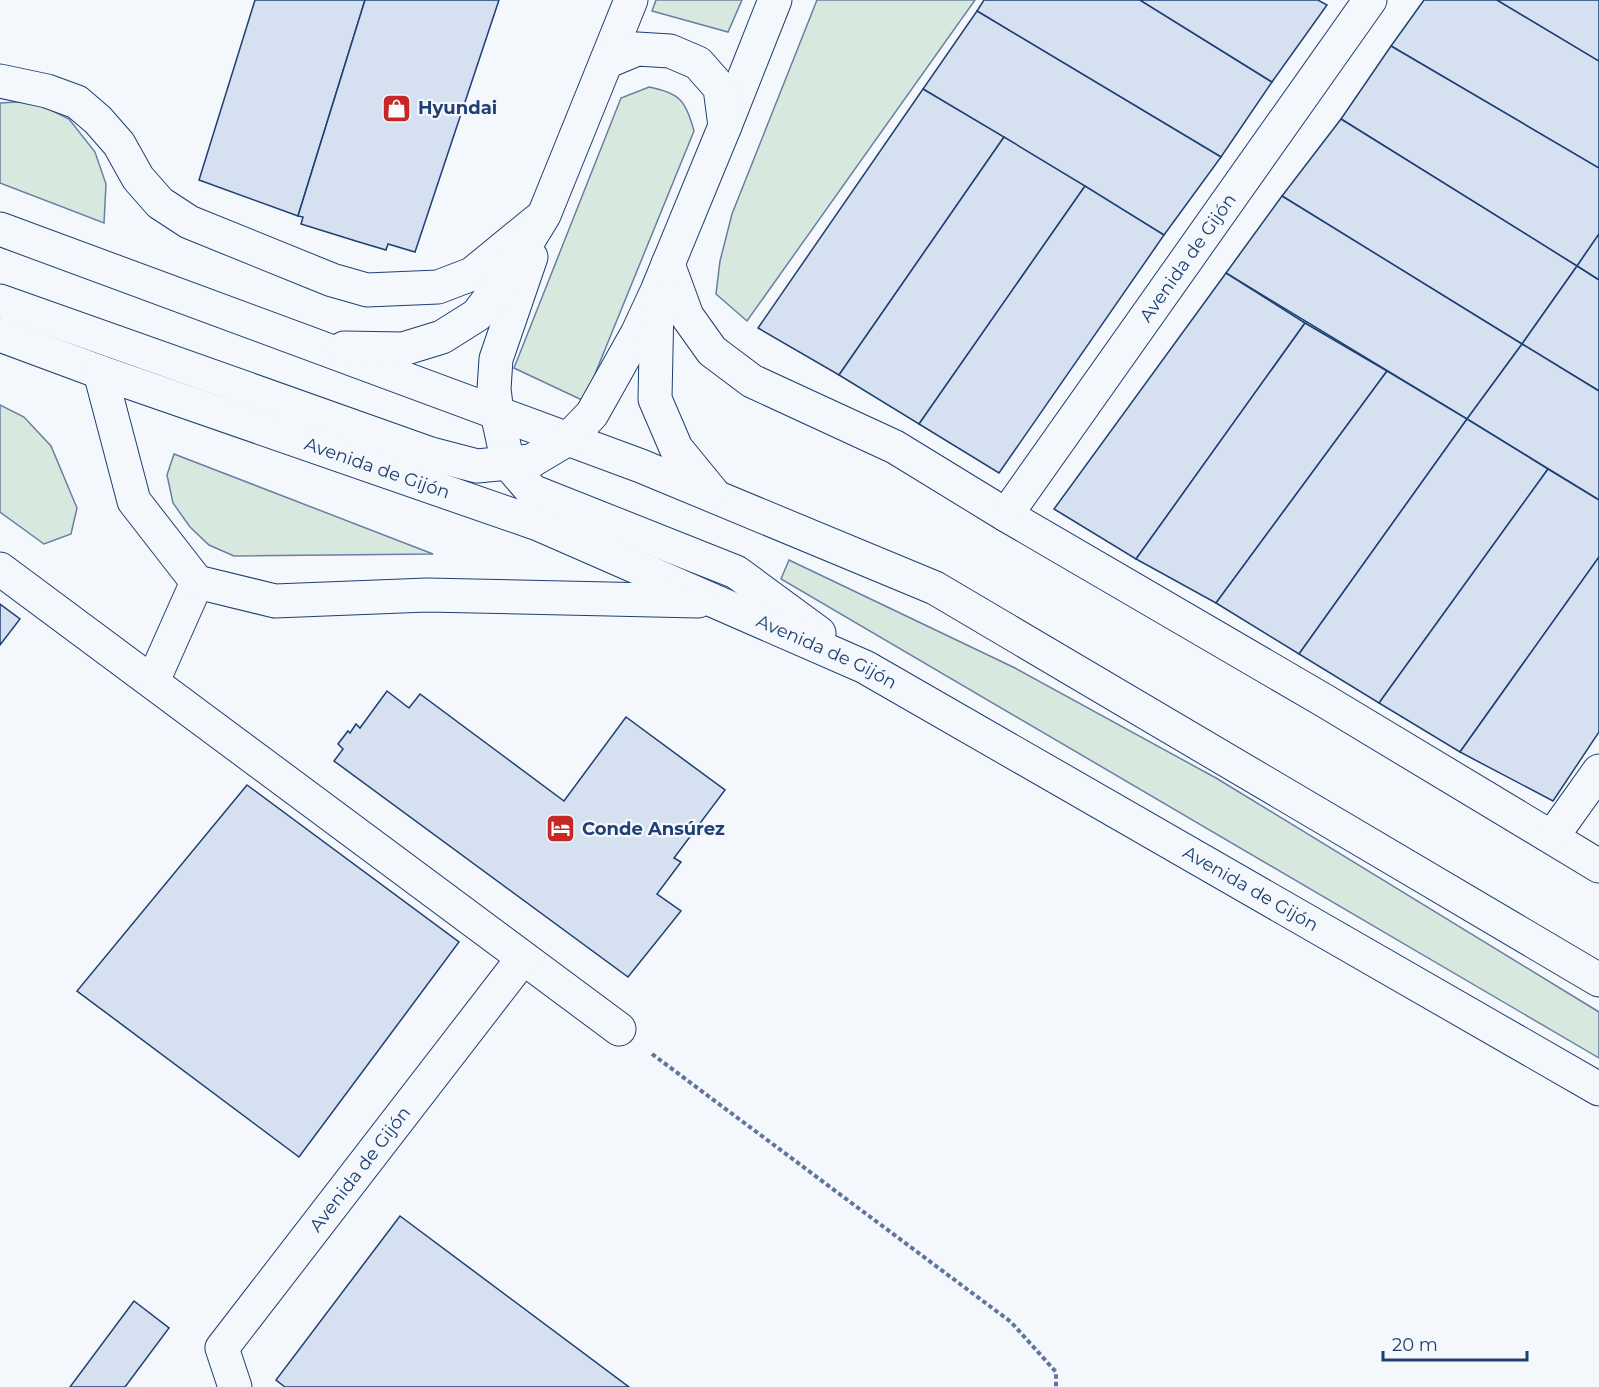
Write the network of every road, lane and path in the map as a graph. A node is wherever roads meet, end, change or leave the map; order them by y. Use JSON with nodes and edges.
{"nodes":[{"id":1,"x":631,"y":0,"type":"edge"},
{"id":2,"x":775,"y":0,"type":"edge"},
{"id":3,"x":1370,"y":0,"type":"edge"},
{"id":4,"x":606,"y":62,"type":"junction"},
{"id":5,"x":0,"y":81,"type":"edge"},
{"id":6,"x":725,"y":126,"type":"junction"},
{"id":7,"x":544,"y":215,"type":"junction"},
{"id":8,"x":0,"y":230,"type":"edge"},
{"id":9,"x":663,"y":278,"type":"junction"},
{"id":10,"x":0,"y":300,"type":"edge"},
{"id":11,"x":0,"y":335,"type":"edge"},
{"id":12,"x":321,"y":348,"type":"junction"},
{"id":13,"x":100,"y":372,"type":"junction"},
{"id":14,"x":497,"y":413,"type":"junction"},
{"id":15,"x":568,"y":439,"type":"junction"},
{"id":16,"x":508,"y":463,"type":"junction"},
{"id":17,"x":715,"y":496,"type":"junction"},
{"id":18,"x":1006,"y":515,"type":"junction"},
{"id":19,"x":0,"y":569,"type":"edge"},
{"id":20,"x":197,"y":582,"type":"junction"},
{"id":21,"x":715,"y":602,"type":"junction"},
{"id":22,"x":865,"y":667,"type":"junction"},
{"id":23,"x":153,"y":681,"type":"junction"},
{"id":24,"x":1599,"y":771,"type":"edge"},
{"id":25,"x":1552,"y":837,"type":"junction"},
{"id":26,"x":1599,"y":866,"type":"edge"},
{"id":27,"x":523,"y":958,"type":"junction"},
{"id":28,"x":1599,"y":980,"type":"edge"},
{"id":29,"x":619,"y":1029,"type":"joint"},
{"id":30,"x":1599,"y":1089,"type":"edge"},
{"id":31,"x":235,"y":1387,"type":"edge"},
{"id":32,"x":1056,"y":1387,"type":"edge"}],
"edges":[{"from":1,"to":4,"type":"main road"},
{"from":2,"to":6,"type":"main road"},
{"from":3,"to":18,"type":"main road","name":"Avenida de Gijón"},
{"from":4,"to":6,"type":"main road"},
{"from":4,"to":7,"type":"main road"},
{"from":5,"to":7,"type":"main road"},
{"from":6,"to":9,"type":"main road"},
{"from":7,"to":12,"type":"main road"},
{"from":7,"to":14,"type":"main road"},
{"from":8,"to":12,"type":"main road"},
{"from":9,"to":15,"type":"main road"},
{"from":9,"to":17,"type":"main road"},
{"from":9,"to":18,"type":"main road"},
{"from":10,"to":16,"type":"main road"},
{"from":11,"to":13,"type":"main road","name":"Avenida de Gijón"},
{"from":12,"to":14,"type":"main road"},
{"from":13,"to":20,"type":"main road"},
{"from":13,"to":21,"type":"main road","name":"Avenida de Gijón"},
{"from":14,"to":15,"type":"main road"},
{"from":14,"to":16,"type":"main road"},
{"from":15,"to":16,"type":"main road"},
{"from":15,"to":17,"type":"main road"},
{"from":16,"to":22,"type":"main road"},
{"from":17,"to":28,"type":"main road"},
{"from":18,"to":25,"type":"main road"},
{"from":19,"to":23,"type":"main road"},
{"from":20,"to":21,"type":"main road"},
{"from":20,"to":23,"type":"main road"},
{"from":21,"to":22,"type":"main road","name":"Avenida de Gijón"},
{"from":22,"to":30,"type":"main road","name":"Avenida de Gijón"},
{"from":23,"to":27,"type":"main road"},
{"from":24,"to":25,"type":"main road"},
{"from":25,"to":26,"type":"main road"},
{"from":27,"to":29,"type":"main road"},
{"from":27,"to":31,"type":"main road","name":"Avenida de Gijón"},
{"from":29,"to":32,"type":"path"}]}
